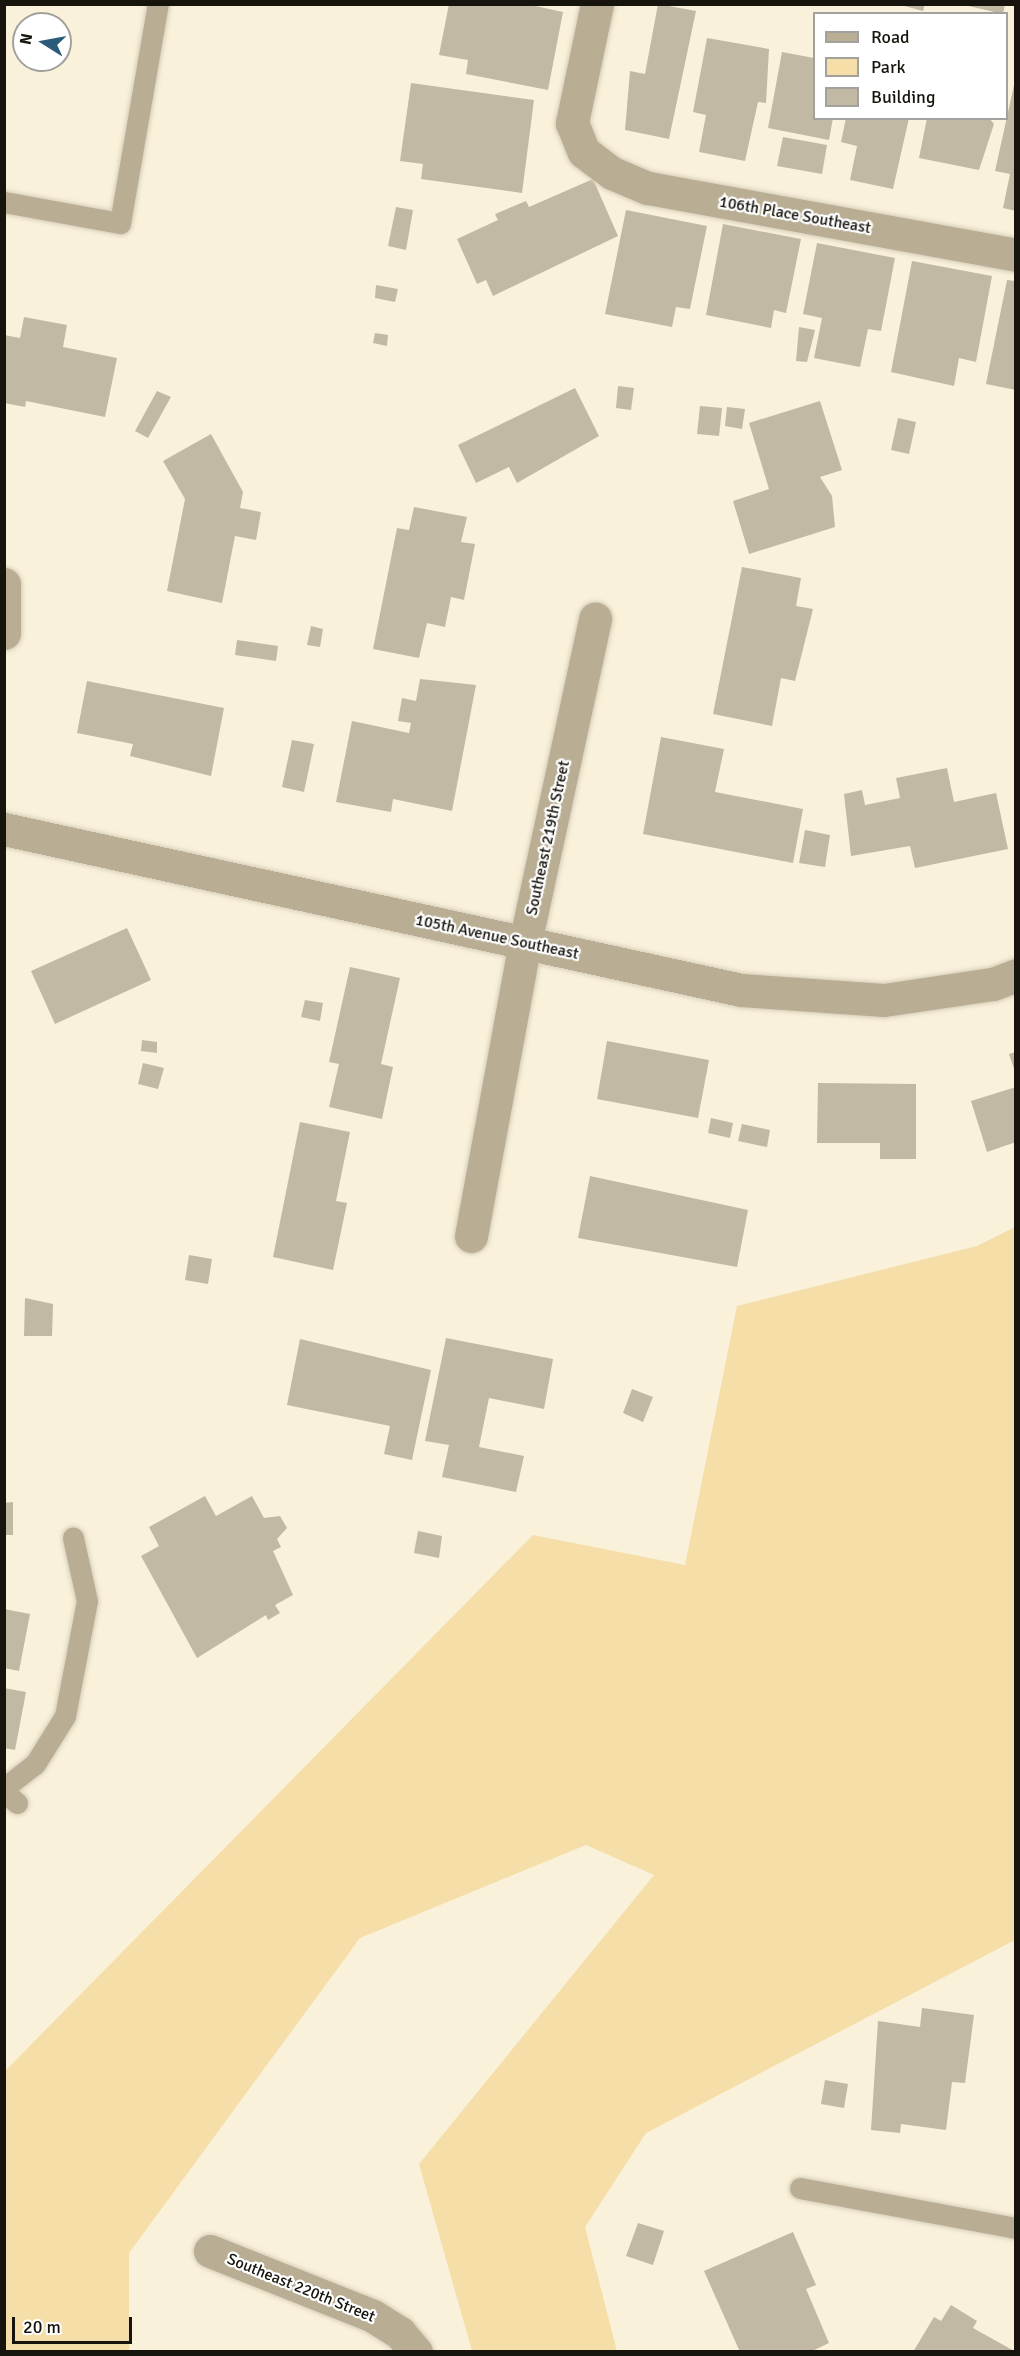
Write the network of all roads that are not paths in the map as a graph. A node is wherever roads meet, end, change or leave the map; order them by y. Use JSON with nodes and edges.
{"nodes":[{"id":1,"x":158,"y":4,"type":"edge"},
{"id":2,"x":597,"y":4,"type":"edge"},
{"id":3,"x":4,"y":202,"type":"edge"},
{"id":4,"x":1016,"y":255,"type":"edge"},
{"id":5,"x":4,"y":584,"type":"edge"},
{"id":6,"x":595,"y":618,"type":"dead end"},
{"id":7,"x":4,"y":633,"type":"edge"},
{"id":8,"x":4,"y":829,"type":"edge"},
{"id":9,"x":525,"y":943,"type":"junction"},
{"id":10,"x":1004,"y":979,"type":"edge"},
{"id":11,"x":471,"y":1236,"type":"dead end"},
{"id":12,"x":73,"y":1538,"type":"dead end"},
{"id":13,"x":9,"y":1794,"type":"edge"},
{"id":14,"x":800,"y":2188,"type":"dead end"},
{"id":15,"x":1016,"y":2228,"type":"edge"},
{"id":16,"x":210,"y":2252,"type":"dead end"},
{"id":17,"x":416,"y":2352,"type":"edge"}],
"edges":[{"from":1,"to":3,"type":"lane"},
{"from":2,"to":4,"type":"street","name":"106th Place Southeast"},
{"from":5,"to":7,"type":"street"},
{"from":6,"to":9,"type":"street","name":"Southeast 219th Street"},
{"from":8,"to":9,"type":"street","name":"105th Avenue Southeast"},
{"from":9,"to":10,"type":"street","name":"105th Avenue Southeast"},
{"from":9,"to":11,"type":"street","name":"Southeast 219th Street"},
{"from":12,"to":13,"type":"lane"},
{"from":14,"to":15,"type":"lane"},
{"from":16,"to":17,"type":"street","name":"Southeast 220th Street"}]}
